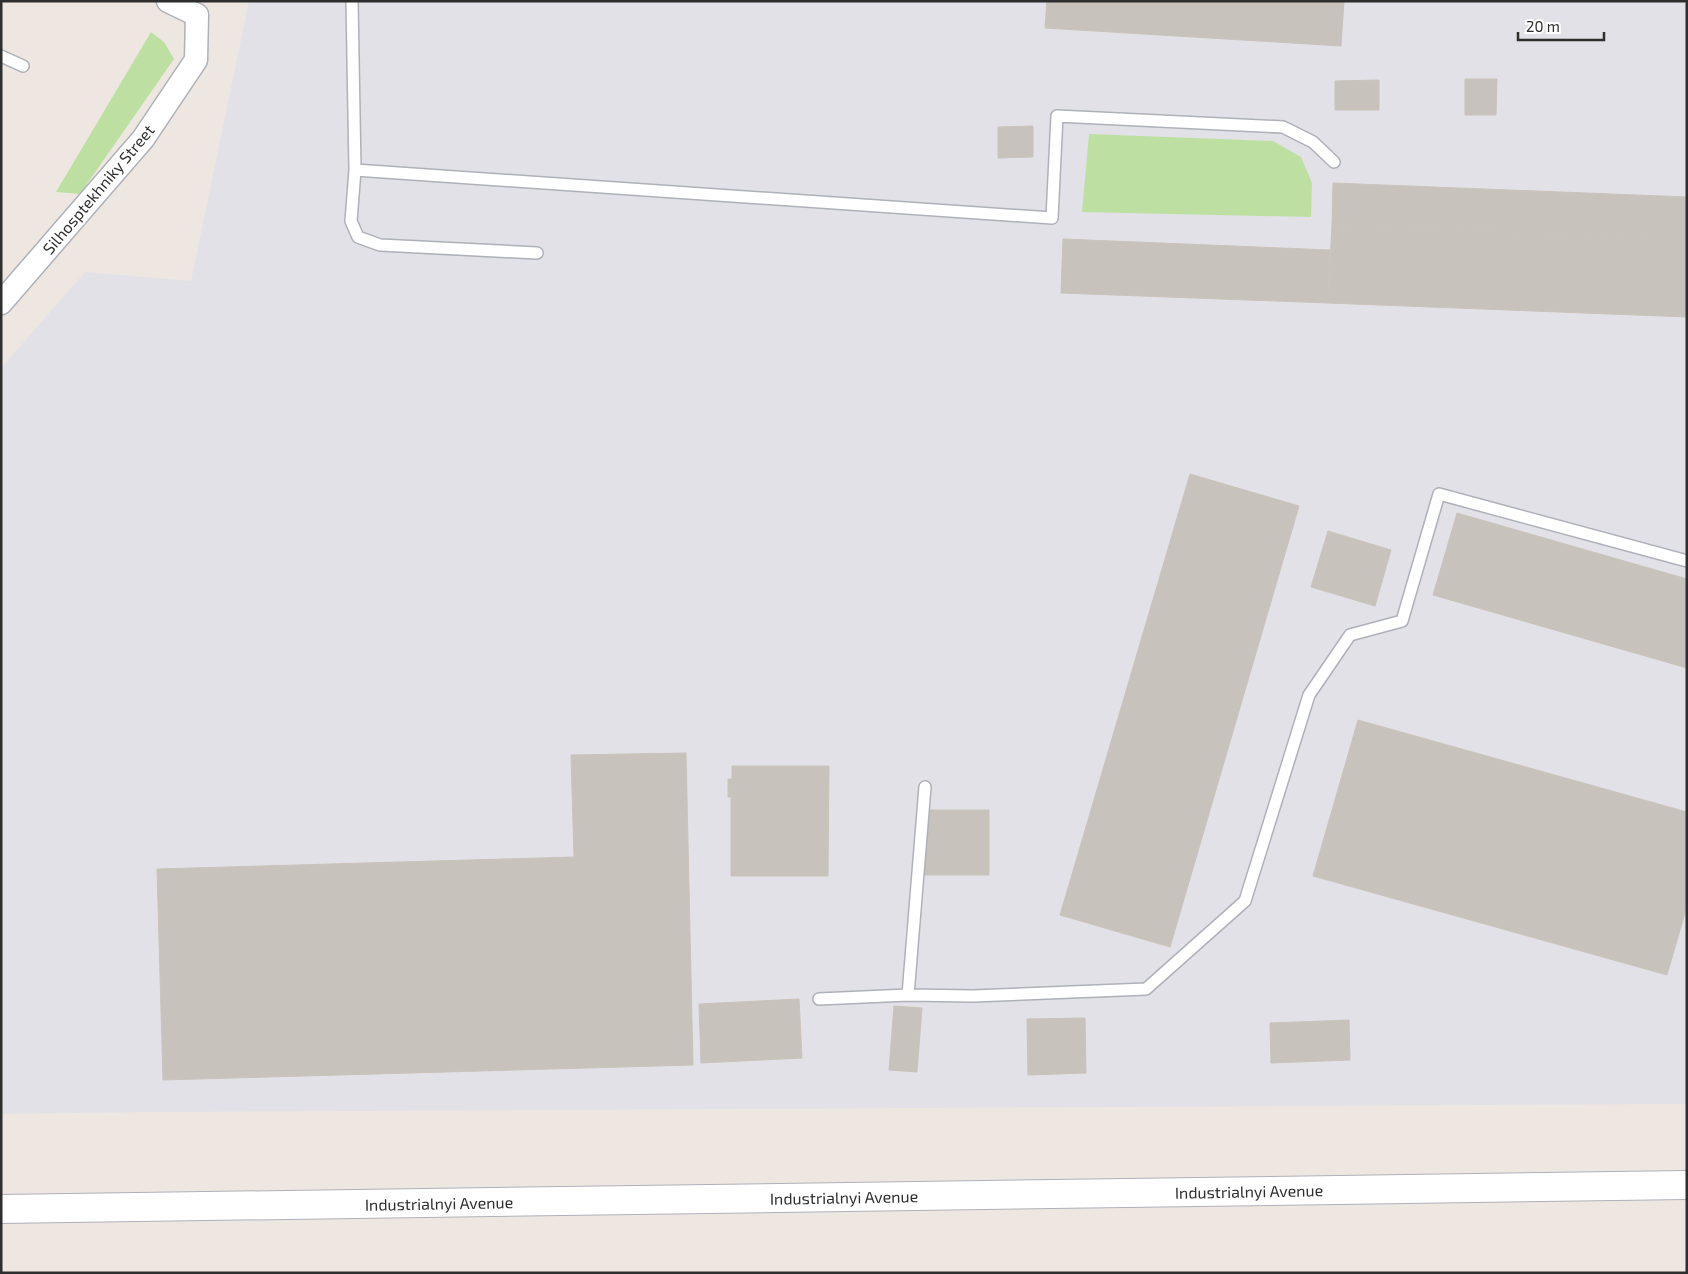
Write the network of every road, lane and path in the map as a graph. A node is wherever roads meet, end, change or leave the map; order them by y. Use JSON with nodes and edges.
{"nodes":[{"id":1,"x":168,"y":1,"type":"edge"},
{"id":2,"x":352,"y":1,"type":"edge"},
{"id":3,"x":198,"y":8,"type":"edge"},
{"id":4,"x":1,"y":56,"type":"edge"},
{"id":5,"x":23,"y":66,"type":"dead end"},
{"id":6,"x":1334,"y":162,"type":"dead end"},
{"id":7,"x":355,"y":170,"type":"junction"},
{"id":8,"x":537,"y":253,"type":"dead end"},
{"id":9,"x":1,"y":302,"type":"edge"},
{"id":10,"x":1687,"y":561,"type":"edge"},
{"id":11,"x":925,"y":787,"type":"dead end"},
{"id":12,"x":908,"y":995,"type":"junction"},
{"id":13,"x":819,"y":999,"type":"dead end"},
{"id":14,"x":1687,"y":1185,"type":"edge"},
{"id":15,"x":1,"y":1209,"type":"edge"}],
"edges":[{"from":1,"to":3,"type":"street","name":"Silhosptekhniky Street"},
{"from":2,"to":7,"type":"lane"},
{"from":3,"to":9,"type":"street","name":"Silhosptekhniky Street"},
{"from":4,"to":5,"type":"lane"},
{"from":6,"to":7,"type":"lane"},
{"from":7,"to":8,"type":"lane"},
{"from":10,"to":12,"type":"lane"},
{"from":11,"to":12,"type":"lane"},
{"from":12,"to":13,"type":"lane"},
{"from":14,"to":15,"type":"street","name":"Industrialnyi Avenue"}]}
